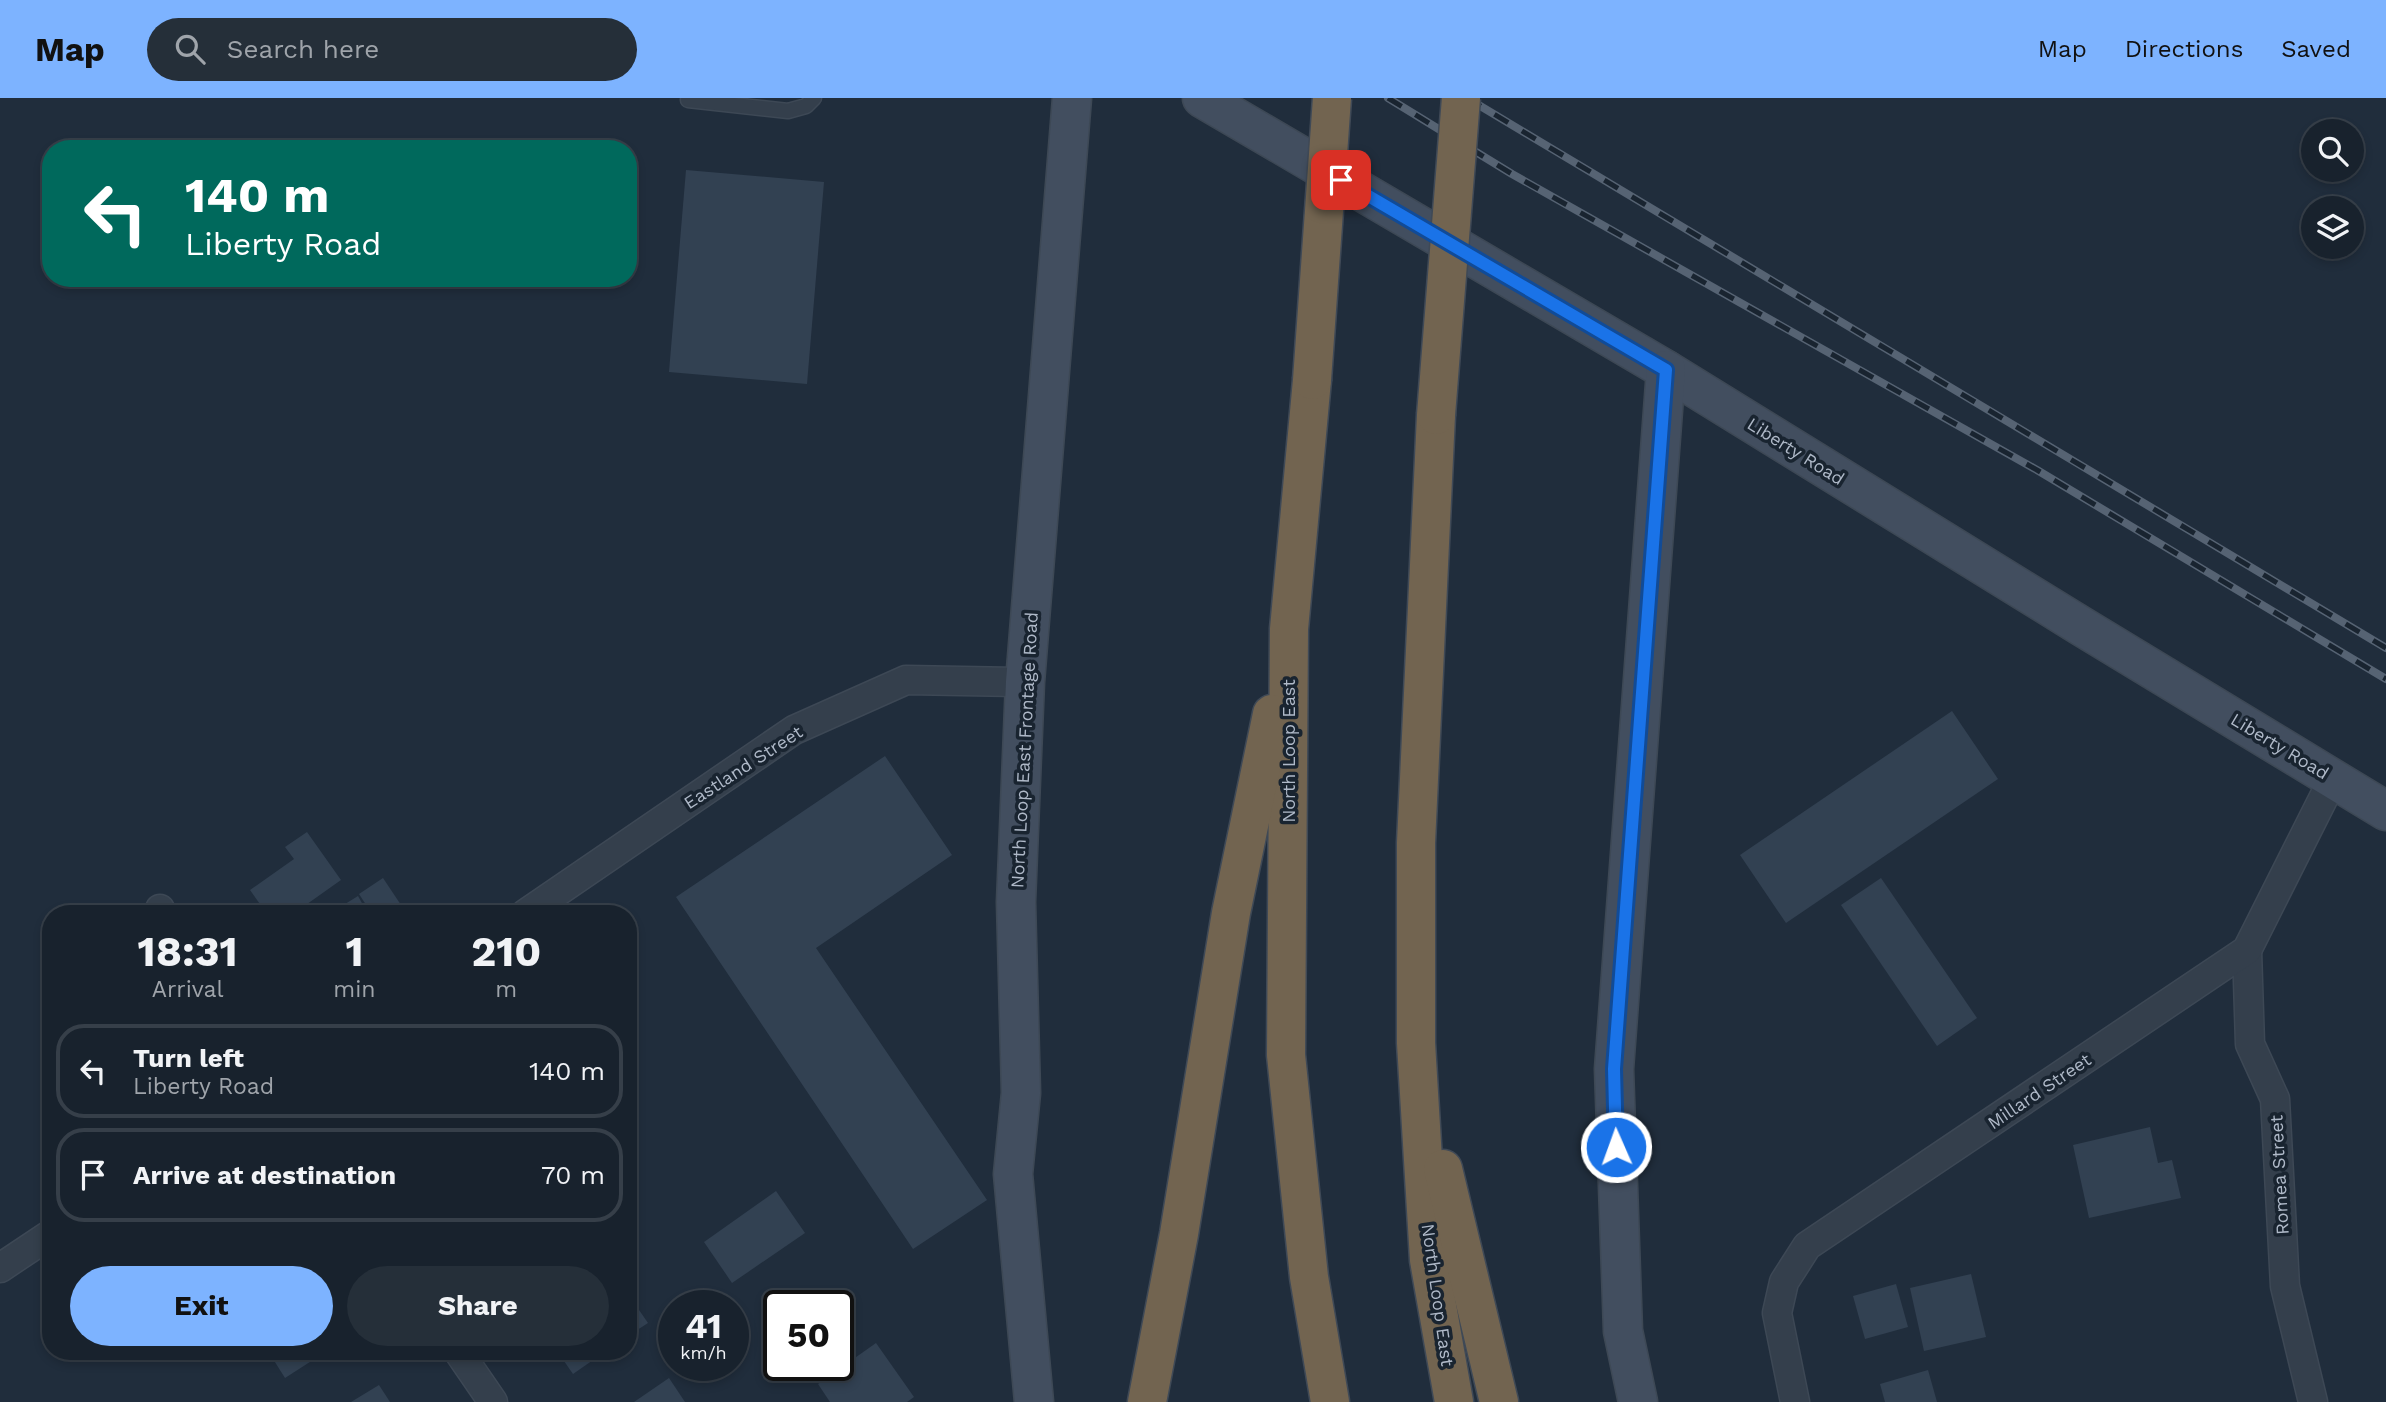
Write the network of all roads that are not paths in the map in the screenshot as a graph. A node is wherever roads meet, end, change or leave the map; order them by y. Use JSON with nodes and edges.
{"nodes":[{"id":1,"x":814,"y":98,"type":"edge"},
{"id":2,"x":1072,"y":98,"type":"edge"},
{"id":3,"x":1202,"y":98,"type":"edge"},
{"id":4,"x":1332,"y":98,"type":"edge"},
{"id":5,"x":1461,"y":98,"type":"edge"},
{"id":6,"x":688,"y":100,"type":"edge"},
{"id":7,"x":1666,"y":370,"type":"junction"},
{"id":8,"x":1289,"y":629,"type":"junction"},
{"id":9,"x":1025,"y":682,"type":"junction"},
{"id":10,"x":2333,"y":779,"type":"junction"},
{"id":11,"x":2386,"y":811,"type":"edge"},
{"id":12,"x":537,"y":905,"type":"edge"},
{"id":13,"x":2247,"y":950,"type":"junction"},
{"id":14,"x":1416,"y":1043,"type":"junction"},
{"id":15,"x":42,"y":1240,"type":"edge"},
{"id":16,"x":0,"y":1268,"type":"edge"},
{"id":17,"x":464,"y":1360,"type":"edge"},
{"id":18,"x":493,"y":1402,"type":"edge"},
{"id":19,"x":1034,"y":1402,"type":"edge"},
{"id":20,"x":1147,"y":1402,"type":"edge"},
{"id":21,"x":1330,"y":1402,"type":"edge"},
{"id":22,"x":1454,"y":1402,"type":"edge"},
{"id":23,"x":1499,"y":1402,"type":"edge"},
{"id":24,"x":1638,"y":1402,"type":"edge"},
{"id":25,"x":1796,"y":1402,"type":"edge"},
{"id":26,"x":2313,"y":1402,"type":"edge"}],
"edges":[{"from":1,"to":6,"type":"lane"},
{"from":2,"to":9,"type":"main road","name":"North Loop East Frontage Road"},
{"from":3,"to":7,"type":"main road","name":"Liberty Road"},
{"from":4,"to":8,"type":"highway","name":"North Loop East","bridge":true},
{"from":5,"to":14,"type":"highway","name":"North Loop East","bridge":true},
{"from":7,"to":10,"type":"main road","name":"Liberty Road"},
{"from":7,"to":24,"type":"main road"},
{"from":8,"to":20,"type":"highway"},
{"from":8,"to":21,"type":"highway","name":"North Loop East"},
{"from":9,"to":12,"type":"street","name":"Eastland Street"},
{"from":9,"to":19,"type":"main road","name":"North Loop East Frontage Road"},
{"from":10,"to":11,"type":"main road","name":"Liberty Road"},
{"from":10,"to":13,"type":"street","name":"Millard Street"},
{"from":13,"to":25,"type":"street","name":"Millard Street"},
{"from":13,"to":26,"type":"street","name":"Romea Street"},
{"from":14,"to":22,"type":"highway","name":"North Loop East"},
{"from":14,"to":23,"type":"highway"},
{"from":15,"to":16,"type":"street"},
{"from":17,"to":18,"type":"street"}]}
